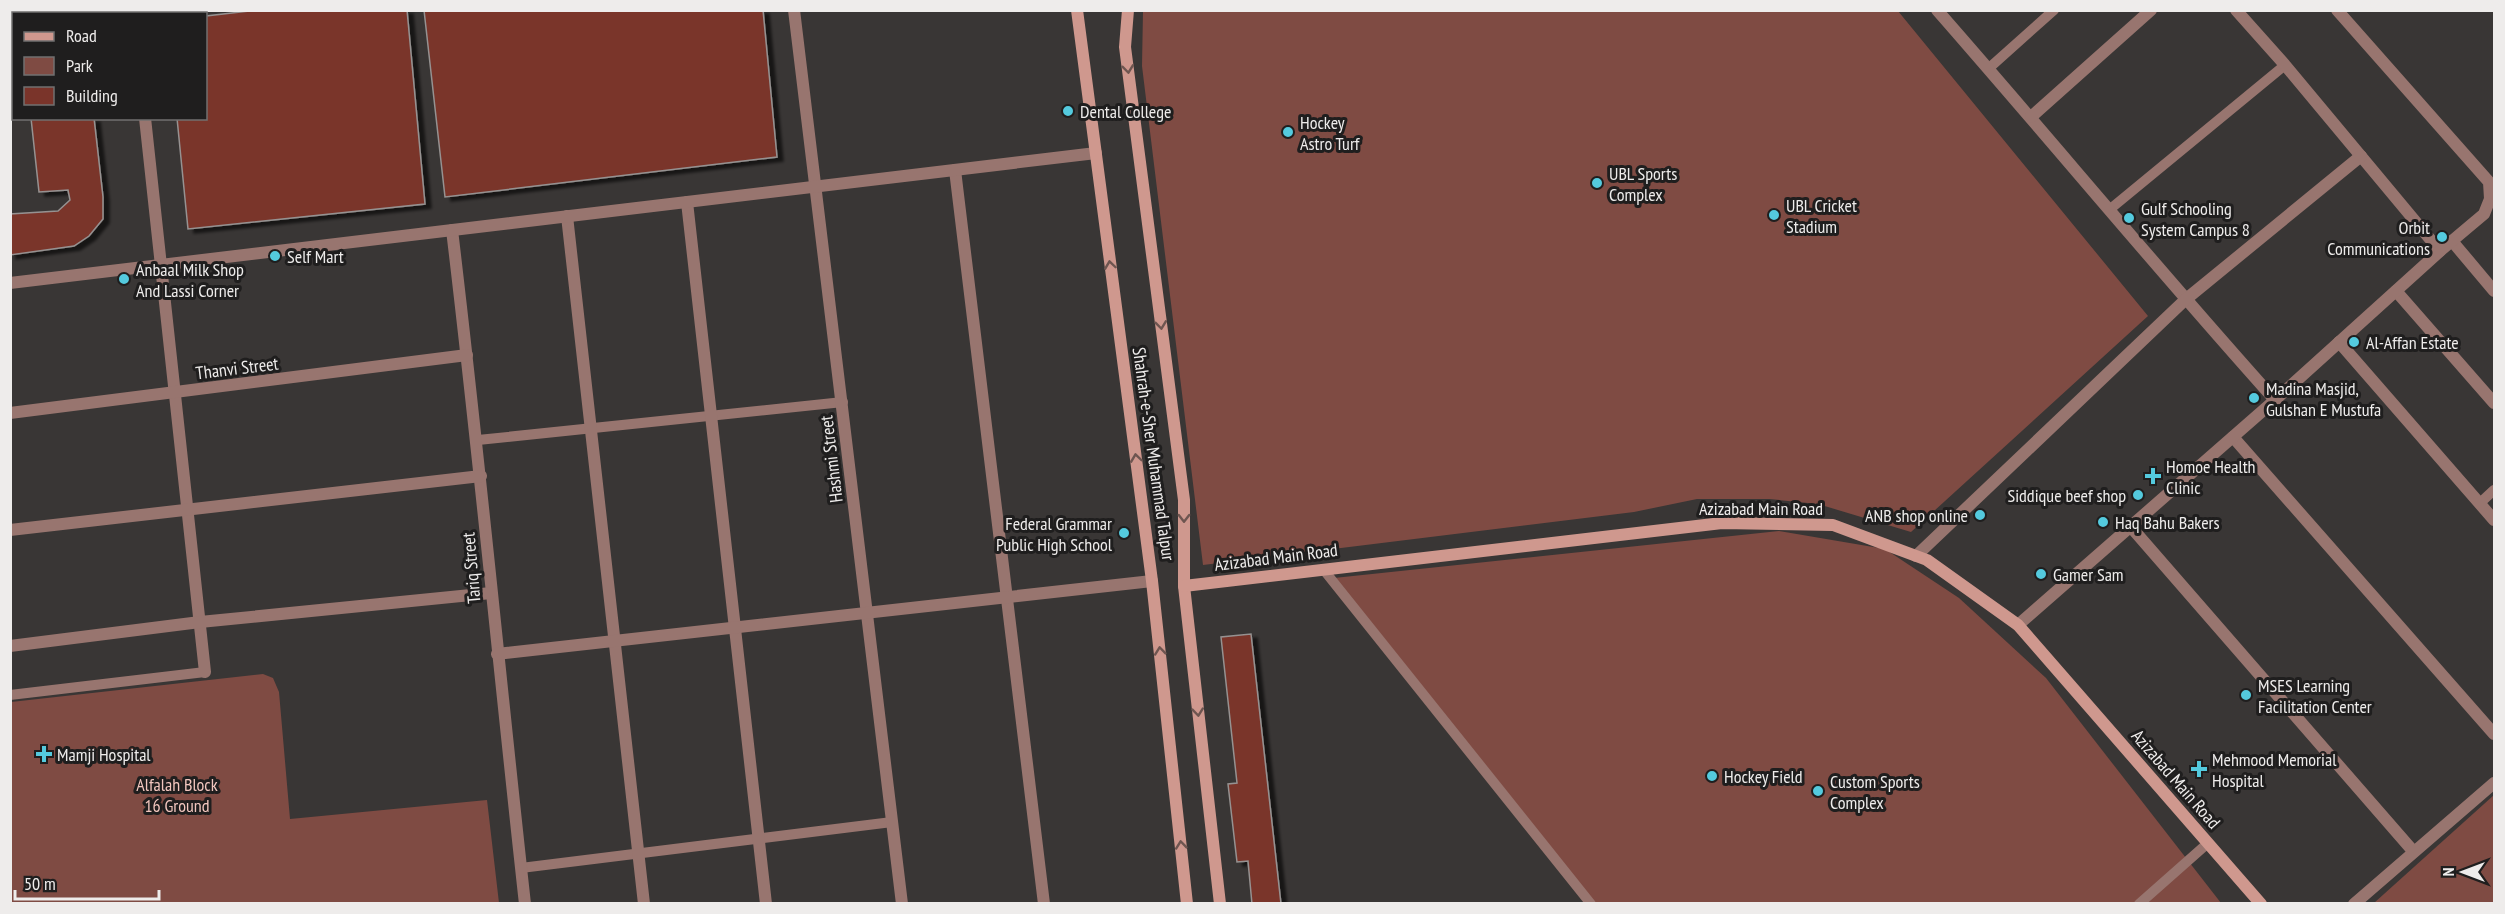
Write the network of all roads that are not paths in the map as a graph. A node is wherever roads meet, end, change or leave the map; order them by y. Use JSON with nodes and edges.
{"nodes":[{"id":1,"x":794,"y":10,"type":"edge"},
{"id":2,"x":1077,"y":10,"type":"edge"},
{"id":3,"x":1128,"y":10,"type":"edge"},
{"id":4,"x":1938,"y":10,"type":"edge"},
{"id":5,"x":2035,"y":10,"type":"edge"},
{"id":6,"x":2055,"y":10,"type":"edge"},
{"id":7,"x":2151,"y":10,"type":"edge"},
{"id":8,"x":2236,"y":10,"type":"edge"},
{"id":9,"x":2337,"y":10,"type":"edge"},
{"id":10,"x":2044,"y":20,"type":"junction"},
{"id":11,"x":2285,"y":65,"type":"junction"},
{"id":12,"x":1989,"y":69,"type":"junction"},
{"id":13,"x":2031,"y":117,"type":"junction"},
{"id":14,"x":145,"y":120,"type":"edge"},
{"id":15,"x":1096,"y":153,"type":"junction"},
{"id":16,"x":2361,"y":156,"type":"junction"},
{"id":17,"x":955,"y":170,"type":"junction"},
{"id":18,"x":817,"y":186,"type":"junction"},
{"id":19,"x":687,"y":202,"type":"junction"},
{"id":20,"x":2109,"y":210,"type":"junction"},
{"id":21,"x":567,"y":216,"type":"junction"},
{"id":22,"x":452,"y":230,"type":"junction"},
{"id":23,"x":2452,"y":241,"type":"junction"},
{"id":24,"x":2440,"y":251,"type":"junction"},
{"id":25,"x":162,"y":265,"type":"junction"},
{"id":26,"x":10,"y":283,"type":"edge"},
{"id":27,"x":2396,"y":291,"type":"junction"},
{"id":28,"x":2494,"y":291,"type":"edge"},
{"id":29,"x":2185,"y":300,"type":"junction"},
{"id":30,"x":2339,"y":342,"type":"junction"},
{"id":31,"x":467,"y":356,"type":"junction"},
{"id":32,"x":176,"y":394,"type":"junction"},
{"id":33,"x":2275,"y":400,"type":"junction"},
{"id":34,"x":843,"y":402,"type":"junction"},
{"id":35,"x":2494,"y":403,"type":"edge"},
{"id":36,"x":10,"y":413,"type":"edge"},
{"id":37,"x":711,"y":415,"type":"junction"},
{"id":38,"x":591,"y":428,"type":"junction"},
{"id":39,"x":2233,"y":437,"type":"junction"},
{"id":40,"x":477,"y":440,"type":"junction"},
{"id":41,"x":481,"y":476,"type":"junction"},
{"id":42,"x":2494,"y":490,"type":"edge"},
{"id":43,"x":2480,"y":503,"type":"junction"},
{"id":44,"x":188,"y":509,"type":"junction"},
{"id":45,"x":2494,"y":520,"type":"edge"},
{"id":46,"x":2131,"y":527,"type":"junction"},
{"id":47,"x":10,"y":530,"type":"edge"},
{"id":48,"x":1916,"y":556,"type":"junction"},
{"id":49,"x":1323,"y":569,"type":"junction"},
{"id":50,"x":1152,"y":581,"type":"junction"},
{"id":51,"x":1184,"y":586,"type":"junction"},
{"id":52,"x":492,"y":593,"type":"junction"},
{"id":53,"x":1008,"y":597,"type":"junction"},
{"id":54,"x":868,"y":611,"type":"junction"},
{"id":55,"x":200,"y":622,"type":"junction"},
{"id":56,"x":2018,"y":625,"type":"junction"},
{"id":57,"x":735,"y":627,"type":"junction"},
{"id":58,"x":615,"y":640,"type":"junction"},
{"id":59,"x":10,"y":646,"type":"edge"},
{"id":60,"x":497,"y":654,"type":"junction"},
{"id":61,"x":205,"y":672,"type":"joint"},
{"id":62,"x":10,"y":695,"type":"edge"},
{"id":63,"x":2494,"y":734,"type":"edge"},
{"id":64,"x":2494,"y":783,"type":"edge"},
{"id":65,"x":892,"y":822,"type":"junction"},
{"id":66,"x":759,"y":838,"type":"junction"},
{"id":67,"x":2208,"y":843,"type":"junction"},
{"id":68,"x":2413,"y":851,"type":"junction"},
{"id":69,"x":639,"y":853,"type":"junction"},
{"id":70,"x":521,"y":868,"type":"junction"},
{"id":71,"x":525,"y":903,"type":"edge"},
{"id":72,"x":644,"y":903,"type":"edge"},
{"id":73,"x":766,"y":903,"type":"edge"},
{"id":74,"x":902,"y":903,"type":"edge"},
{"id":75,"x":1044,"y":903,"type":"edge"},
{"id":76,"x":1187,"y":903,"type":"edge"},
{"id":77,"x":1220,"y":903,"type":"edge"},
{"id":78,"x":1591,"y":903,"type":"edge"},
{"id":79,"x":2139,"y":903,"type":"edge"},
{"id":80,"x":2261,"y":903,"type":"edge"},
{"id":81,"x":2354,"y":903,"type":"edge"}],
"edges":[{"from":1,"to":18,"type":"street","name":"Hashmi Street"},
{"from":2,"to":15,"type":"main road","name":"Shahrah-e-Sher Muhammad Talpur"},
{"from":3,"to":51,"type":"main road","name":"Shahrah-e-Sher Muhammad Talpur","one_way":true},
{"from":4,"to":12,"type":"street"},
{"from":5,"to":10,"type":"lane"},
{"from":6,"to":10,"type":"lane"},
{"from":7,"to":13,"type":"street"},
{"from":8,"to":11,"type":"street"},
{"from":9,"to":23,"type":"street"},
{"from":10,"to":12,"type":"lane"},
{"from":11,"to":16,"type":"street"},
{"from":11,"to":20,"type":"lane"},
{"from":12,"to":13,"type":"street"},
{"from":13,"to":20,"type":"street"},
{"from":14,"to":25,"type":"street"},
{"from":15,"to":17,"type":"street"},
{"from":50,"to":15,"type":"main road","name":"Shahrah-e-Sher Muhammad Talpur","one_way":true},
{"from":16,"to":24,"type":"street"},
{"from":16,"to":29,"type":"street"},
{"from":17,"to":18,"type":"street"},
{"from":17,"to":53,"type":"street"},
{"from":18,"to":19,"type":"street"},
{"from":18,"to":34,"type":"street","name":"Hashmi Street"},
{"from":19,"to":21,"type":"street"},
{"from":19,"to":37,"type":"street"},
{"from":20,"to":29,"type":"street"},
{"from":21,"to":22,"type":"street"},
{"from":21,"to":38,"type":"street"},
{"from":22,"to":25,"type":"street"},
{"from":22,"to":31,"type":"street","name":"Tariq Street"},
{"from":23,"to":24,"type":"street"},
{"from":23,"to":28,"type":"street"},
{"from":24,"to":27,"type":"street"},
{"from":25,"to":26,"type":"street"},
{"from":25,"to":32,"type":"street"},
{"from":27,"to":30,"type":"street"},
{"from":27,"to":35,"type":"street"},
{"from":29,"to":33,"type":"street"},
{"from":29,"to":48,"type":"street"},
{"from":30,"to":33,"type":"street"},
{"from":30,"to":43,"type":"street"},
{"from":31,"to":32,"type":"street","name":"Thanvi Street"},
{"from":31,"to":40,"type":"street","name":"Tariq Street"},
{"from":32,"to":36,"type":"street","name":"Thanvi Street"},
{"from":32,"to":44,"type":"street"},
{"from":33,"to":39,"type":"street"},
{"from":34,"to":37,"type":"lane"},
{"from":34,"to":54,"type":"street","name":"Hashmi Street"},
{"from":37,"to":38,"type":"lane"},
{"from":37,"to":57,"type":"street"},
{"from":38,"to":40,"type":"lane"},
{"from":38,"to":58,"type":"street"},
{"from":39,"to":46,"type":"street"},
{"from":39,"to":63,"type":"street"},
{"from":40,"to":41,"type":"street","name":"Tariq Street"},
{"from":41,"to":44,"type":"street"},
{"from":41,"to":52,"type":"street","name":"Tariq Street"},
{"from":42,"to":43,"type":"lane"},
{"from":43,"to":45,"type":"street"},
{"from":44,"to":47,"type":"street"},
{"from":44,"to":55,"type":"street"},
{"from":46,"to":56,"type":"street"},
{"from":46,"to":68,"type":"street"},
{"from":48,"to":49,"type":"main road","name":"Azizabad Main Road"},
{"from":48,"to":56,"type":"main road","name":"Azizabad Main Road"},
{"from":49,"to":51,"type":"main road","name":"Azizabad Main Road"},
{"from":49,"to":78,"type":"lane"},
{"from":50,"to":53,"type":"street"},
{"from":76,"to":50,"type":"main road","name":"Shahrah-e-Sher Muhammad Talpur","one_way":true},
{"from":51,"to":77,"type":"main road","name":"Shahrah-e-Sher Muhammad Talpur","one_way":true},
{"from":52,"to":55,"type":"street"},
{"from":52,"to":60,"type":"street","name":"Tariq Street"},
{"from":53,"to":54,"type":"street"},
{"from":53,"to":75,"type":"street"},
{"from":54,"to":57,"type":"street"},
{"from":54,"to":65,"type":"street","name":"Hashmi Street"},
{"from":55,"to":59,"type":"street"},
{"from":55,"to":61,"type":"street"},
{"from":56,"to":67,"type":"main road","name":"Azizabad Main Road"},
{"from":57,"to":58,"type":"street"},
{"from":57,"to":66,"type":"street"},
{"from":58,"to":60,"type":"street"},
{"from":58,"to":69,"type":"street"},
{"from":60,"to":70,"type":"street","name":"Tariq Street"},
{"from":61,"to":62,"type":"lane"},
{"from":64,"to":68,"type":"street"},
{"from":65,"to":66,"type":"lane"},
{"from":65,"to":74,"type":"street","name":"Hashmi Street"},
{"from":66,"to":69,"type":"lane"},
{"from":66,"to":73,"type":"street"},
{"from":67,"to":79,"type":"lane"},
{"from":67,"to":80,"type":"main road","name":"Azizabad Main Road"},
{"from":68,"to":81,"type":"street"},
{"from":69,"to":70,"type":"lane"},
{"from":69,"to":72,"type":"street"},
{"from":70,"to":71,"type":"street","name":"Tariq Street"}]}
